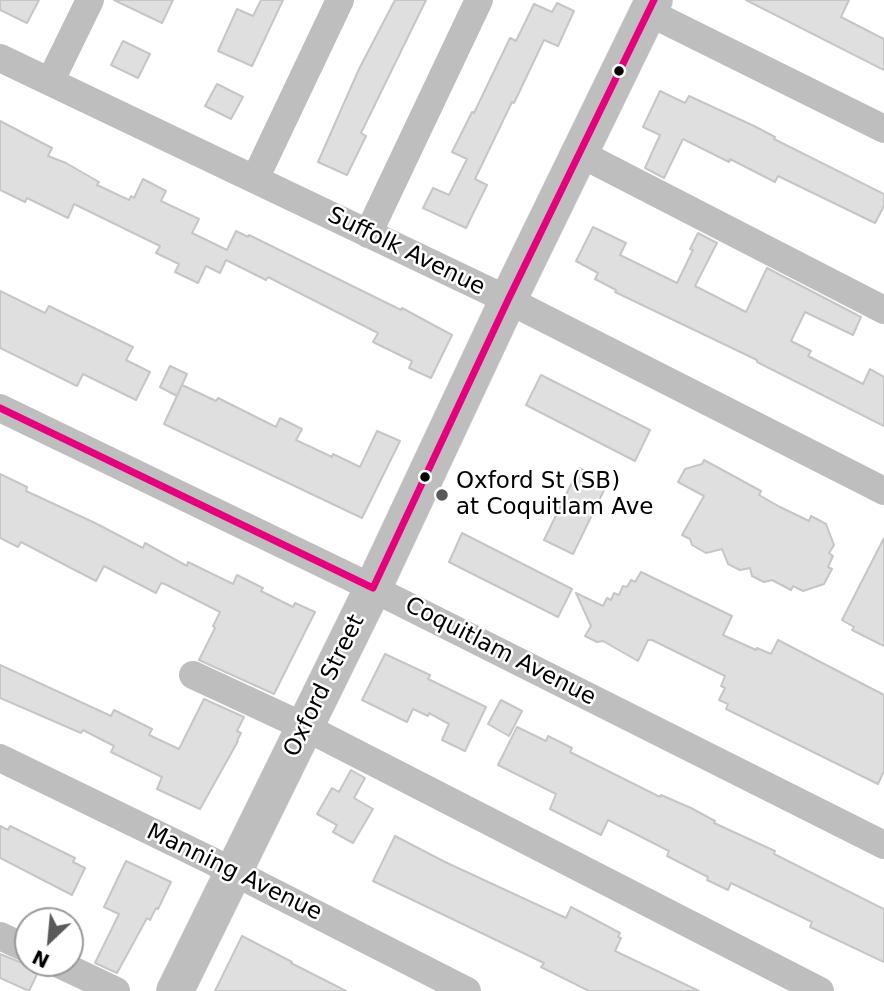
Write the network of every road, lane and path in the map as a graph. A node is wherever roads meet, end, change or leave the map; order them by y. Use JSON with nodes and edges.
{"nodes":[{"id":1,"x":90,"y":0,"type":"edge"},
{"id":2,"x":340,"y":0,"type":"edge"},
{"id":3,"x":479,"y":0,"type":"edge"},
{"id":4,"x":651,"y":6,"type":"edge"},
{"id":5,"x":0,"y":58,"type":"edge"},
{"id":6,"x":50,"y":82,"type":"junction"},
{"id":7,"x":884,"y":129,"type":"edge"},
{"id":8,"x":579,"y":153,"type":"junction"},
{"id":9,"x":255,"y":179,"type":"junction"},
{"id":10,"x":368,"y":233,"type":"junction"},
{"id":11,"x":508,"y":300,"type":"junction"},
{"id":12,"x":884,"y":310,"type":"edge"},
{"id":13,"x":0,"y":408,"type":"edge"},
{"id":14,"x":884,"y":491,"type":"edge"},
{"id":15,"x":373,"y":588,"type":"junction"},
{"id":16,"x":193,"y":675,"type":"dead end"},
{"id":17,"x":305,"y":727,"type":"junction"},
{"id":18,"x":0,"y":758,"type":"edge"},
{"id":19,"x":884,"y":845,"type":"edge"},
{"id":20,"x":234,"y":872,"type":"junction"},
{"id":21,"x":84,"y":976,"type":"edge"},
{"id":22,"x":116,"y":991,"type":"edge"},
{"id":23,"x":175,"y":991,"type":"edge"},
{"id":24,"x":467,"y":991,"type":"edge"},
{"id":25,"x":820,"y":991,"type":"edge"}],
"edges":[{"from":1,"to":6,"type":"street"},
{"from":2,"to":9,"type":"street"},
{"from":3,"to":10,"type":"street"},
{"from":4,"to":7,"type":"street"},
{"from":4,"to":8,"type":"main road","name":"Oxford Street"},
{"from":5,"to":6,"type":"street","name":"Suffolk Avenue"},
{"from":6,"to":9,"type":"street","name":"Suffolk Avenue"},
{"from":8,"to":11,"type":"main road","name":"Oxford Street"},
{"from":8,"to":12,"type":"street"},
{"from":9,"to":10,"type":"street","name":"Suffolk Avenue"},
{"from":10,"to":11,"type":"street","name":"Suffolk Avenue"},
{"from":11,"to":14,"type":"street","name":"Suffolk Avenue"},
{"from":11,"to":15,"type":"main road","name":"Oxford Street"},
{"from":13,"to":15,"type":"street","name":"Coquitlam Avenue"},
{"from":15,"to":17,"type":"main road","name":"Oxford Street"},
{"from":15,"to":19,"type":"street","name":"Coquitlam Avenue"},
{"from":16,"to":17,"type":"street"},
{"from":17,"to":20,"type":"main road","name":"Oxford Street"},
{"from":17,"to":25,"type":"street"},
{"from":18,"to":20,"type":"street","name":"Manning Avenue"},
{"from":20,"to":23,"type":"main road","name":"Oxford Street"},
{"from":20,"to":24,"type":"street","name":"Manning Avenue"},
{"from":21,"to":22,"type":"street"}]}
